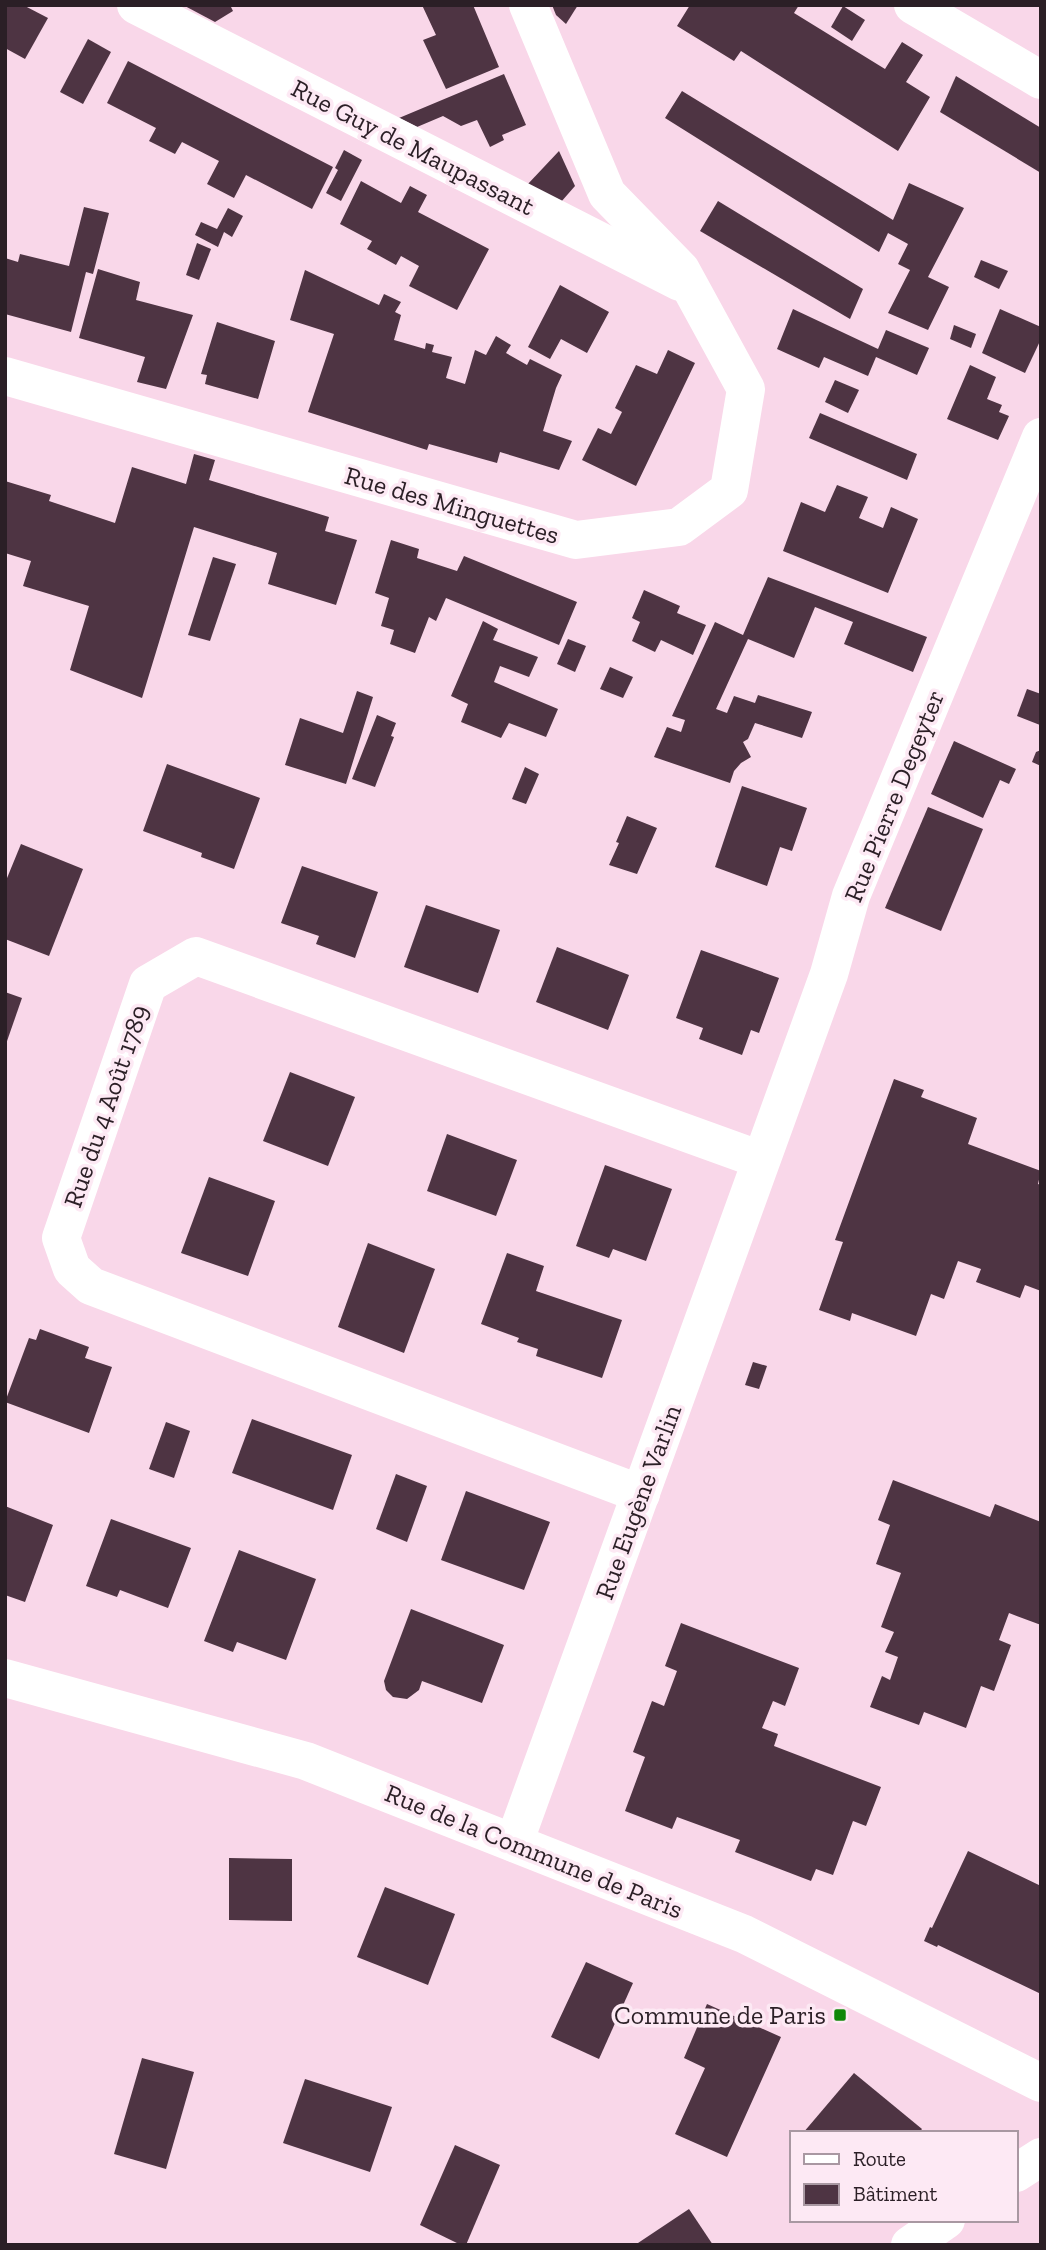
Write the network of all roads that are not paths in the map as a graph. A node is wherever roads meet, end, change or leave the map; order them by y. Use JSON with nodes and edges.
{"nodes":[{"id":1,"x":136,"y":5,"type":"edge"},
{"id":2,"x":528,"y":5,"type":"edge"},
{"id":3,"x":912,"y":5,"type":"edge"},
{"id":4,"x":1041,"y":80,"type":"edge"},
{"id":5,"x":691,"y":288,"type":"junction"},
{"id":6,"x":5,"y":376,"type":"edge"},
{"id":7,"x":1041,"y":437,"type":"edge"},
{"id":8,"x":761,"y":1160,"type":"junction"},
{"id":9,"x":640,"y":1493,"type":"junction"},
{"id":10,"x":5,"y":1678,"type":"edge"},
{"id":11,"x":514,"y":1843,"type":"junction"},
{"id":12,"x":1041,"y":2083,"type":"edge"},
{"id":13,"x":1041,"y":2157,"type":"edge"},
{"id":14,"x":1018,"y":2172,"type":"edge"},
{"id":15,"x":943,"y":2222,"type":"edge"},
{"id":16,"x":910,"y":2245,"type":"edge"}],
"edges":[{"from":1,"to":5,"type":"street","name":"Rue Guy de Maupassant"},
{"from":2,"to":5,"type":"street","name":"Rue des Minguettes"},
{"from":3,"to":4,"type":"street"},
{"from":5,"to":6,"type":"street","name":"Rue des Minguettes"},
{"from":7,"to":8,"type":"street","name":"Rue Pierre Degeyter"},
{"from":8,"to":9,"type":"street","name":"Rue Eugène Varlin"},
{"from":8,"to":9,"type":"street","name":"Rue du 4 Août 1789"},
{"from":9,"to":11,"type":"street","name":"Rue Eugène Varlin"},
{"from":10,"to":11,"type":"street","name":"Rue de la Commune de Paris"},
{"from":11,"to":12,"type":"street","name":"Rue de la Commune de Paris"},
{"from":13,"to":14,"type":"street"},
{"from":15,"to":16,"type":"street"}]}
